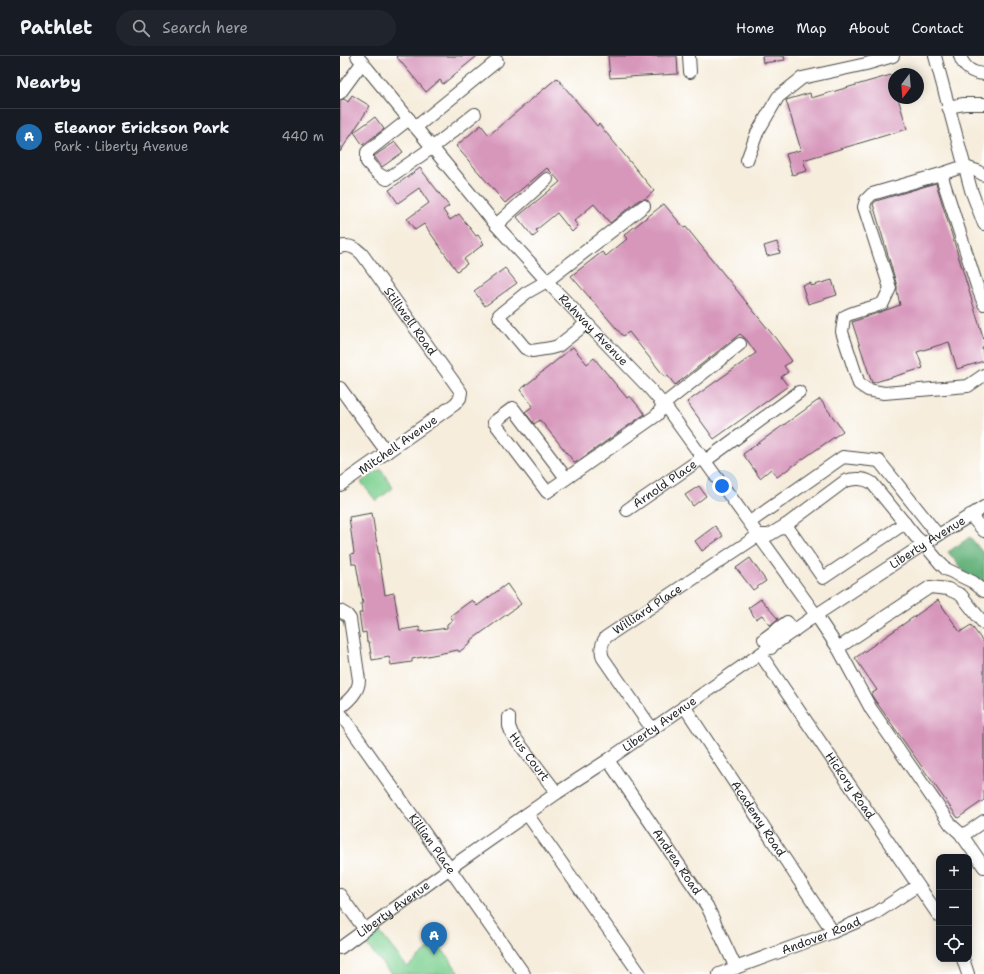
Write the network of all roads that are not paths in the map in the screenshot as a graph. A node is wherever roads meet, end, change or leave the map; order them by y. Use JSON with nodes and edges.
{"nodes":[{"id":1,"x":689,"y":56,"type":"edge"},
{"id":2,"x":893,"y":56,"type":"edge"},
{"id":3,"x":935,"y":56,"type":"edge"},
{"id":4,"x":960,"y":56,"type":"edge"},
{"id":5,"x":360,"y":60,"type":"edge"},
{"id":6,"x":497,"y":60,"type":"dead end"},
{"id":7,"x":690,"y":72,"type":"dead end"},
{"id":8,"x":984,"y":74,"type":"edge"},
{"id":9,"x":340,"y":93,"type":"edge"},
{"id":10,"x":984,"y":104,"type":"edge"},
{"id":11,"x":948,"y":106,"type":"junction"},
{"id":12,"x":475,"y":114,"type":"dead end"},
{"id":13,"x":413,"y":123,"type":"junction"},
{"id":14,"x":433,"y":147,"type":"junction"},
{"id":15,"x":746,"y":160,"type":"dead end"},
{"id":16,"x":965,"y":167,"type":"junction"},
{"id":17,"x":941,"y":174,"type":"junction"},
{"id":18,"x":984,"y":175,"type":"edge"},
{"id":19,"x":547,"y":179,"type":"dead end"},
{"id":20,"x":644,"y":206,"type":"dead end"},
{"id":21,"x":984,"y":224,"type":"edge"},
{"id":22,"x":496,"y":225,"type":"junction"},
{"id":23,"x":343,"y":246,"type":"edge"},
{"id":24,"x":547,"y":281,"type":"junction"},
{"id":25,"x":983,"y":299,"type":"edge"},
{"id":26,"x":587,"y":323,"type":"junction"},
{"id":27,"x":740,"y":344,"type":"dead end"},
{"id":28,"x":984,"y":375,"type":"edge"},
{"id":29,"x":340,"y":388,"type":"edge"},
{"id":30,"x":799,"y":392,"type":"dead end"},
{"id":31,"x":455,"y":404,"type":"joint"},
{"id":32,"x":664,"y":404,"type":"junction"},
{"id":33,"x":387,"y":452,"type":"junction"},
{"id":34,"x":703,"y":459,"type":"junction"},
{"id":35,"x":566,"y":478,"type":"junction"},
{"id":36,"x":340,"y":485,"type":"edge"},
{"id":37,"x":984,"y":507,"type":"edge"},
{"id":38,"x":627,"y":510,"type":"dead end"},
{"id":39,"x":970,"y":516,"type":"junction"},
{"id":40,"x":750,"y":522,"type":"junction"},
{"id":41,"x":905,"y":523,"type":"junction"},
{"id":42,"x":786,"y":525,"type":"junction"},
{"id":43,"x":984,"y":531,"type":"edge"},
{"id":44,"x":759,"y":535,"type":"junction"},
{"id":45,"x":938,"y":535,"type":"junction"},
{"id":46,"x":924,"y":544,"type":"junction"},
{"id":47,"x":984,"y":591,"type":"edge"},
{"id":48,"x":340,"y":611,"type":"edge"},
{"id":49,"x":816,"y":616,"type":"junction"},
{"id":50,"x":984,"y":624,"type":"edge"},
{"id":51,"x":838,"y":648,"type":"junction"},
{"id":52,"x":766,"y":651,"type":"junction"},
{"id":53,"x":684,"y":706,"type":"junction"},
{"id":54,"x":340,"y":707,"type":"edge"},
{"id":55,"x":340,"y":714,"type":"edge"},
{"id":56,"x":509,"y":717,"type":"dead end"},
{"id":57,"x":652,"y":729,"type":"junction"},
{"id":58,"x":608,"y":760,"type":"junction"},
{"id":59,"x":557,"y":793,"type":"junction"},
{"id":60,"x":527,"y":814,"type":"junction"},
{"id":61,"x":984,"y":821,"type":"edge"},
{"id":62,"x":962,"y":836,"type":"junction"},
{"id":63,"x":980,"y":852,"type":"edge"},
{"id":64,"x":984,"y":867,"type":"edge"},
{"id":65,"x":450,"y":868,"type":"junction"},
{"id":66,"x":917,"y":886,"type":"junction"},
{"id":67,"x":340,"y":895,"type":"edge"},
{"id":68,"x":936,"y":912,"type":"edge"},
{"id":69,"x":366,"y":930,"type":"junction"},
{"id":70,"x":833,"y":932,"type":"junction"},
{"id":71,"x":340,"y":948,"type":"edge"},
{"id":72,"x":963,"y":962,"type":"edge"},
{"id":73,"x":736,"y":968,"type":"junction"},
{"id":74,"x":524,"y":974,"type":"edge"},
{"id":75,"x":640,"y":974,"type":"edge"},
{"id":76,"x":719,"y":974,"type":"edge"},
{"id":77,"x":968,"y":974,"type":"edge"}],
"edges":[{"from":1,"to":7,"type":"street"},
{"from":2,"to":15,"type":"street"},
{"from":3,"to":11,"type":"street"},
{"from":4,"to":8,"type":"street"},
{"from":5,"to":9,"type":"street"},
{"from":5,"to":13,"type":"street","name":"Rahway Avenue"},
{"from":6,"to":13,"type":"street"},
{"from":10,"to":11,"type":"street"},
{"from":11,"to":16,"type":"street"},
{"from":12,"to":14,"type":"street"},
{"from":13,"to":14,"type":"street","name":"Rahway Avenue"},
{"from":13,"to":14,"type":"street"},
{"from":14,"to":22,"type":"street","name":"Rahway Avenue"},
{"from":16,"to":17,"type":"street"},
{"from":16,"to":18,"type":"street"},
{"from":16,"to":21,"type":"street"},
{"from":17,"to":25,"type":"street"},
{"from":17,"to":28,"type":"street"},
{"from":19,"to":22,"type":"street"},
{"from":20,"to":24,"type":"street"},
{"from":22,"to":24,"type":"street","name":"Rahway Avenue"},
{"from":23,"to":31,"type":"street","name":"Stillwell Road"},
{"from":24,"to":26,"type":"street","name":"Rahway Avenue"},
{"from":24,"to":26,"type":"street"},
{"from":26,"to":32,"type":"street","name":"Rahway Avenue"},
{"from":27,"to":32,"type":"street"},
{"from":29,"to":33,"type":"street"},
{"from":30,"to":34,"type":"street","name":"Arnold Place"},
{"from":31,"to":33,"type":"street","name":"Mitchell Avenue"},
{"from":32,"to":34,"type":"street","name":"Rahway Avenue"},
{"from":32,"to":35,"type":"street"},
{"from":33,"to":36,"type":"street","name":"Mitchell Avenue"},
{"from":34,"to":38,"type":"street","name":"Arnold Place"},
{"from":34,"to":40,"type":"street","name":"Rahway Avenue"},
{"from":35,"to":35,"type":"street"},
{"from":37,"to":39,"type":"street","name":"Liberty Avenue"},
{"from":39,"to":43,"type":"street"},
{"from":39,"to":45,"type":"street","name":"Liberty Avenue"},
{"from":40,"to":44,"type":"street","name":"Rahway Avenue"},
{"from":40,"to":45,"type":"street"},
{"from":41,"to":42,"type":"street"},
{"from":41,"to":42,"type":"street"},
{"from":41,"to":46,"type":"street"},
{"from":42,"to":44,"type":"street"},
{"from":44,"to":49,"type":"street","name":"Rahway Avenue"},
{"from":44,"to":57,"type":"street","name":"Williard Place"},
{"from":45,"to":46,"type":"street","name":"Liberty Avenue"},
{"from":46,"to":47,"type":"street"},
{"from":46,"to":49,"type":"street","name":"Liberty Avenue"},
{"from":48,"to":54,"type":"street"},
{"from":49,"to":51,"type":"street","name":"Rahway Avenue"},
{"from":49,"to":52,"type":"street","name":"Liberty Avenue"},
{"from":50,"to":51,"type":"street"},
{"from":51,"to":62,"type":"street","name":"Rahway Avenue"},
{"from":52,"to":53,"type":"street","name":"Liberty Avenue"},
{"from":52,"to":66,"type":"street","name":"Hickory Road"},
{"from":53,"to":57,"type":"street","name":"Liberty Avenue"},
{"from":53,"to":70,"type":"street","name":"Academy Road"},
{"from":55,"to":65,"type":"street","name":"Killian Place"},
{"from":56,"to":59,"type":"street","name":"Hus Court"},
{"from":57,"to":58,"type":"street","name":"Liberty Avenue"},
{"from":58,"to":59,"type":"street","name":"Liberty Avenue"},
{"from":58,"to":73,"type":"street","name":"Andrea Road"},
{"from":59,"to":60,"type":"street","name":"Liberty Avenue"},
{"from":60,"to":65,"type":"street","name":"Liberty Avenue"},
{"from":60,"to":75,"type":"street"},
{"from":61,"to":62,"type":"street"},
{"from":62,"to":63,"type":"street","name":"Rahway Avenue"},
{"from":63,"to":64,"type":"street","name":"Rahway Avenue"},
{"from":65,"to":69,"type":"street","name":"Liberty Avenue"},
{"from":65,"to":74,"type":"street","name":"Killian Place"},
{"from":66,"to":68,"type":"street","name":"Hickory Road"},
{"from":66,"to":70,"type":"street","name":"Andover Road"},
{"from":67,"to":69,"type":"street"},
{"from":69,"to":71,"type":"street","name":"Liberty Avenue"},
{"from":70,"to":73,"type":"street","name":"Andover Road"},
{"from":72,"to":77,"type":"street"},
{"from":73,"to":76,"type":"street","name":"Andover Road"}]}
